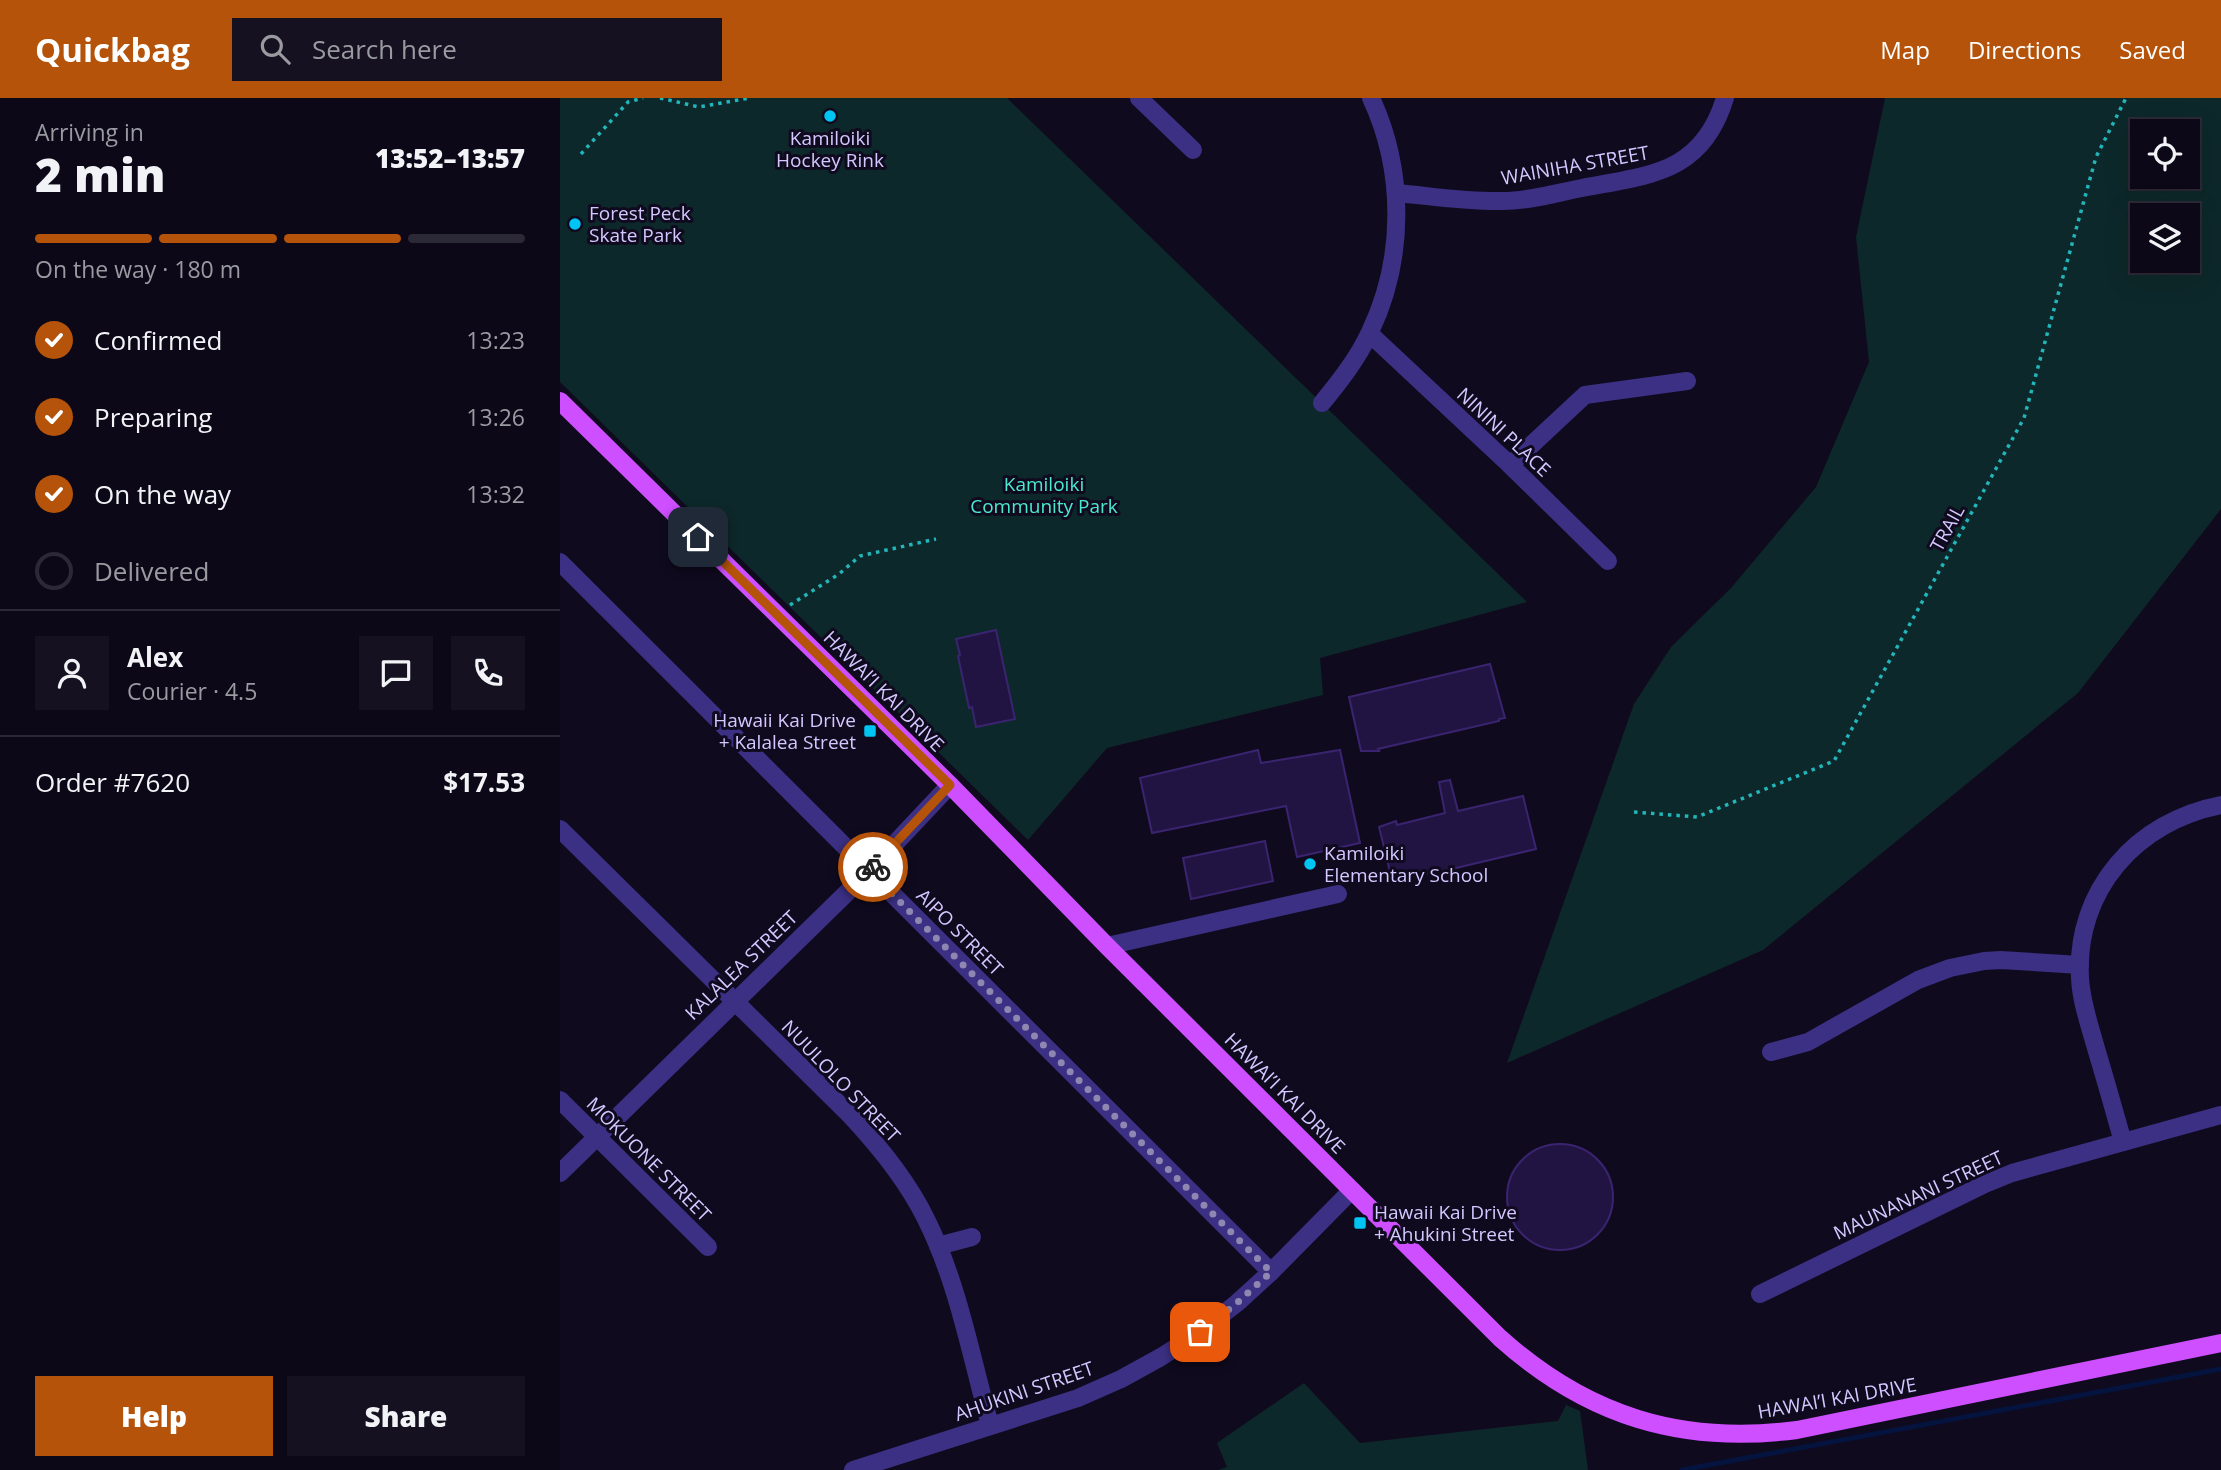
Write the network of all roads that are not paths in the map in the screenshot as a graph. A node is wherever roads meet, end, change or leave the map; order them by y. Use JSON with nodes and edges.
{"nodes":[{"id":1,"x":1139,"y":98,"type":"edge"},
{"id":2,"x":1371,"y":98,"type":"edge"},
{"id":3,"x":1725,"y":98,"type":"edge"},
{"id":4,"x":1192,"y":150,"type":"dead end"},
{"id":5,"x":1396,"y":193,"type":"junction"},
{"id":6,"x":1370,"y":334,"type":"junction"},
{"id":7,"x":1687,"y":381,"type":"dead end"},
{"id":8,"x":560,"y":401,"type":"edge"},
{"id":9,"x":1322,"y":403,"type":"dead end"},
{"id":10,"x":1510,"y":465,"type":"junction"},
{"id":11,"x":1608,"y":561,"type":"dead end"},
{"id":12,"x":560,"y":562,"type":"edge"},
{"id":13,"x":950,"y":785,"type":"junction"},
{"id":14,"x":2221,"y":805,"type":"edge"},
{"id":15,"x":560,"y":829,"type":"edge"},
{"id":16,"x":869,"y":871,"type":"junction"},
{"id":17,"x":1338,"y":894,"type":"dead end"},
{"id":18,"x":1107,"y":946,"type":"junction"},
{"id":19,"x":2080,"y":965,"type":"junction"},
{"id":20,"x":733,"y":1002,"type":"junction"},
{"id":21,"x":1771,"y":1052,"type":"dead end"},
{"id":22,"x":560,"y":1100,"type":"edge"},
{"id":23,"x":2221,"y":1115,"type":"edge"},
{"id":24,"x":597,"y":1136,"type":"junction"},
{"id":25,"x":2123,"y":1142,"type":"junction"},
{"id":26,"x":560,"y":1173,"type":"edge"},
{"id":27,"x":1352,"y":1190,"type":"junction"},
{"id":28,"x":972,"y":1237,"type":"dead end"},
{"id":29,"x":938,"y":1246,"type":"junction"},
{"id":30,"x":708,"y":1247,"type":"dead end"},
{"id":31,"x":1271,"y":1272,"type":"junction"},
{"id":32,"x":1760,"y":1294,"type":"dead end"},
{"id":33,"x":2221,"y":1343,"type":"edge"},
{"id":34,"x":990,"y":1425,"type":"junction"},
{"id":35,"x":853,"y":1470,"type":"edge"}],
"edges":[{"from":1,"to":4,"type":"street"},
{"from":2,"to":5,"type":"street"},
{"from":3,"to":5,"type":"street","name":"WAINIHA STREET"},
{"from":5,"to":6,"type":"street"},
{"from":6,"to":9,"type":"street"},
{"from":6,"to":10,"type":"street","name":"NININI PLACE"},
{"from":7,"to":10,"type":"street"},
{"from":8,"to":13,"type":"main road","name":"HAWAI’I KAI DRIVE"},
{"from":10,"to":11,"type":"street","name":"NININI PLACE"},
{"from":12,"to":16,"type":"street","name":"AIPO STREET"},
{"from":13,"to":16,"type":"street","name":"KALALEA STREET"},
{"from":13,"to":18,"type":"main road","name":"HAWAI’I KAI DRIVE"},
{"from":14,"to":19,"type":"street"},
{"from":15,"to":20,"type":"street","name":"NUULOLO STREET"},
{"from":16,"to":20,"type":"street","name":"KALALEA STREET"},
{"from":16,"to":31,"type":"street","name":"AIPO STREET"},
{"from":17,"to":18,"type":"street"},
{"from":18,"to":27,"type":"main road","name":"HAWAI’I KAI DRIVE"},
{"from":19,"to":21,"type":"street"},
{"from":19,"to":25,"type":"street"},
{"from":20,"to":24,"type":"street","name":"KALALEA STREET"},
{"from":20,"to":29,"type":"street","name":"NUULOLO STREET"},
{"from":22,"to":24,"type":"street","name":"MOKUONE STREET"},
{"from":23,"to":25,"type":"street","name":"MAUNANANI STREET"},
{"from":24,"to":26,"type":"street","name":"KALALEA STREET"},
{"from":24,"to":30,"type":"street","name":"MOKUONE STREET"},
{"from":25,"to":32,"type":"street","name":"MAUNANANI STREET"},
{"from":27,"to":31,"type":"street","name":"AHUKINI STREET"},
{"from":27,"to":33,"type":"main road","name":"HAWAI’I KAI DRIVE"},
{"from":28,"to":29,"type":"street"},
{"from":29,"to":34,"type":"street","name":"NUULOLO STREET"},
{"from":31,"to":34,"type":"street","name":"AHUKINI STREET"},
{"from":34,"to":35,"type":"street","name":"AHUKINI STREET"}]}
